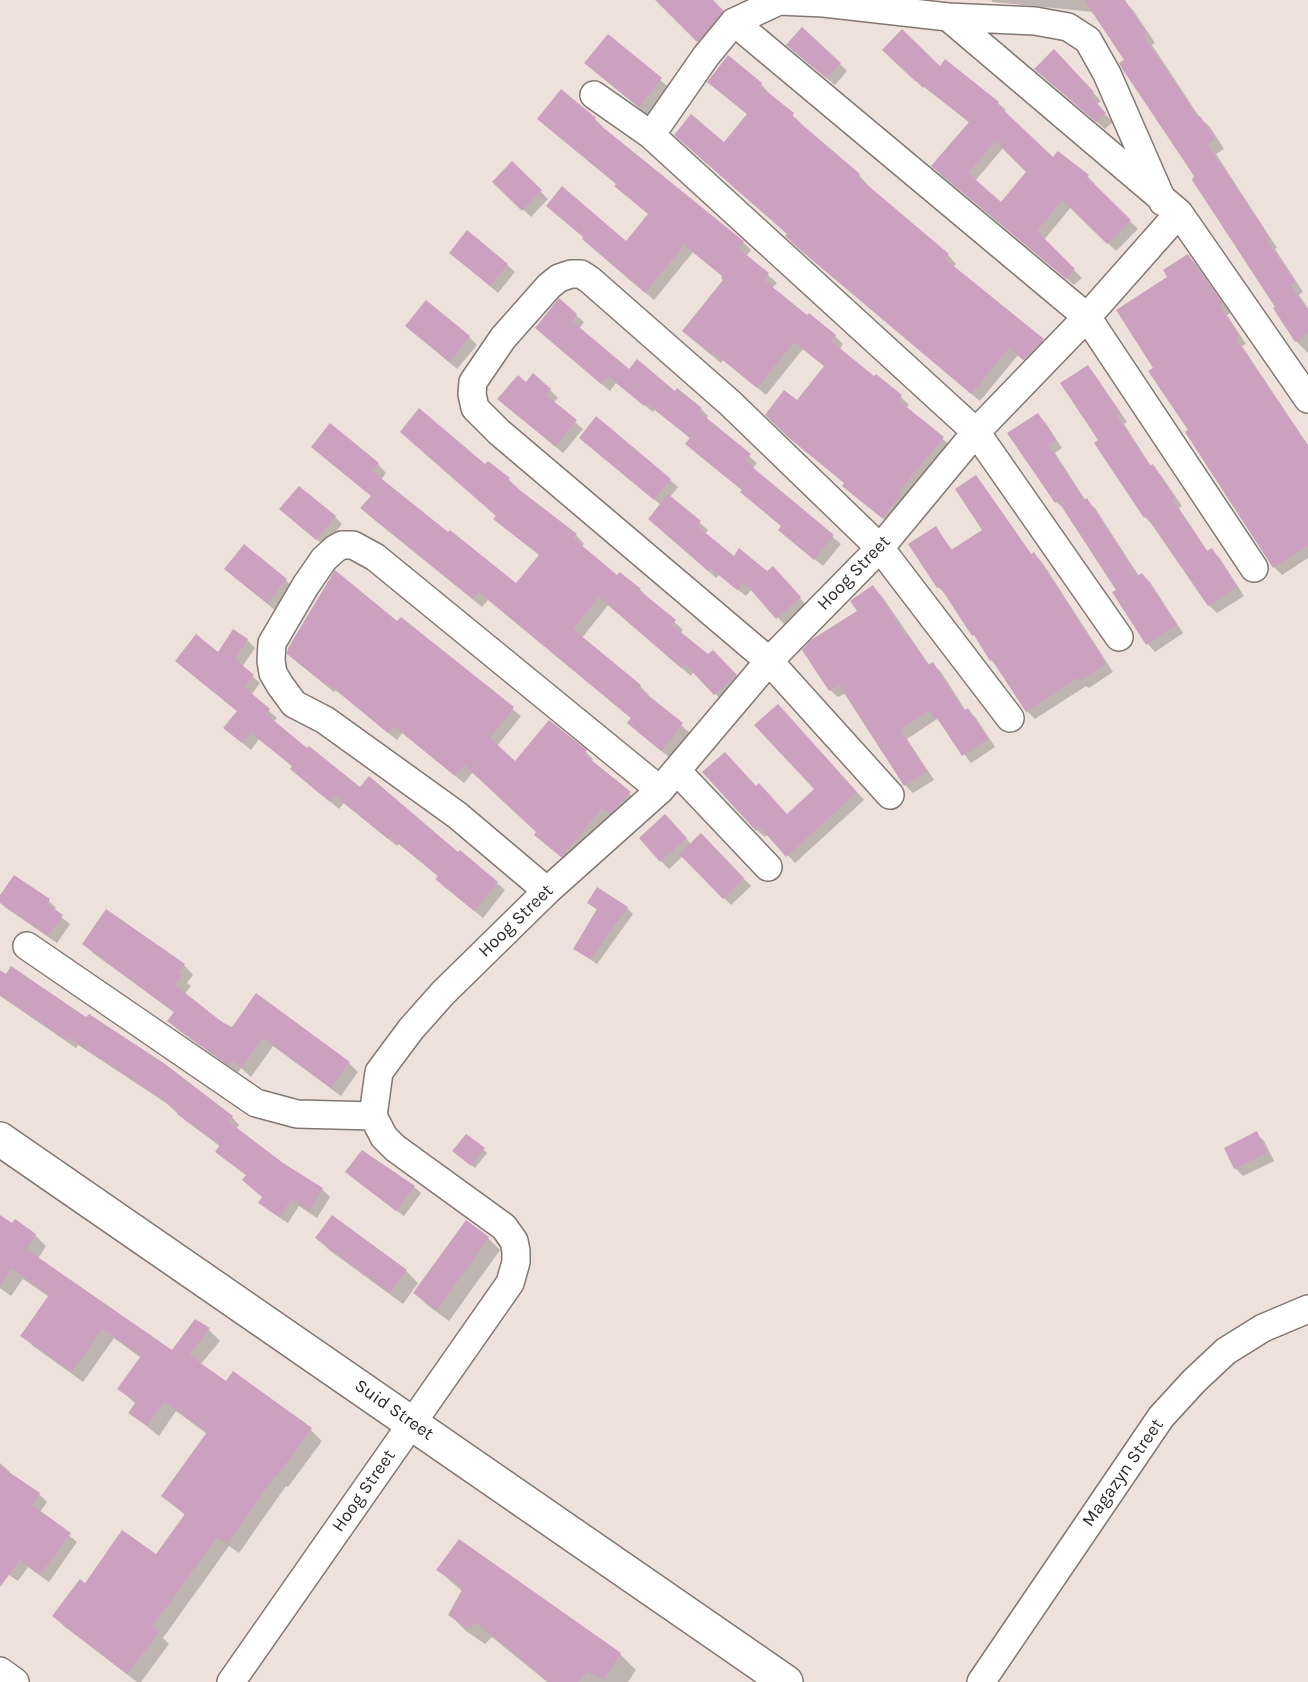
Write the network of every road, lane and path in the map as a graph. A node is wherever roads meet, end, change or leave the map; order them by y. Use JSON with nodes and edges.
{"nodes":[{"id":1,"x":948,"y":17,"type":"junction"},
{"id":2,"x":734,"y":22,"type":"junction"},
{"id":3,"x":594,"y":95,"type":"dead end"},
{"id":4,"x":651,"y":135,"type":"junction"},
{"id":5,"x":1171,"y":207,"type":"junction"},
{"id":6,"x":1086,"y":317,"type":"junction"},
{"id":7,"x":1308,"y":399,"type":"edge"},
{"id":8,"x":976,"y":432,"type":"junction"},
{"id":9,"x":880,"y":548,"type":"junction"},
{"id":10,"x":1254,"y":568,"type":"dead end"},
{"id":11,"x":1119,"y":637,"type":"dead end"},
{"id":12,"x":769,"y":661,"type":"junction"},
{"id":13,"x":1010,"y":718,"type":"dead end"},
{"id":14,"x":669,"y":781,"type":"junction"},
{"id":15,"x":890,"y":795,"type":"dead end"},
{"id":16,"x":768,"y":867,"type":"dead end"},
{"id":17,"x":547,"y":891,"type":"junction"},
{"id":18,"x":27,"y":946,"type":"dead end"},
{"id":19,"x":373,"y":1116,"type":"junction"},
{"id":20,"x":0,"y":1139,"type":"edge"},
{"id":21,"x":1308,"y":1309,"type":"edge"},
{"id":22,"x":412,"y":1422,"type":"junction"},
{"id":23,"x":0,"y":1671,"type":"edge"},
{"id":24,"x":15,"y":1682,"type":"edge"},
{"id":25,"x":231,"y":1682,"type":"edge"},
{"id":26,"x":786,"y":1682,"type":"edge"},
{"id":27,"x":981,"y":1682,"type":"edge"}],
"edges":[{"from":1,"to":2,"type":"street"},
{"from":1,"to":5,"type":"street"},
{"from":1,"to":5,"type":"street"},
{"from":2,"to":4,"type":"street"},
{"from":2,"to":6,"type":"street"},
{"from":3,"to":4,"type":"street"},
{"from":4,"to":8,"type":"street"},
{"from":5,"to":6,"type":"street","name":"Hoog Street"},
{"from":5,"to":7,"type":"street"},
{"from":6,"to":8,"type":"street","name":"Hoog Street"},
{"from":6,"to":10,"type":"street"},
{"from":8,"to":9,"type":"street","name":"Hoog Street"},
{"from":8,"to":11,"type":"street"},
{"from":9,"to":12,"type":"street","name":"Hoog Street"},
{"from":9,"to":12,"type":"street"},
{"from":9,"to":13,"type":"street"},
{"from":12,"to":14,"type":"street","name":"Hoog Street"},
{"from":12,"to":15,"type":"street"},
{"from":14,"to":16,"type":"street"},
{"from":14,"to":17,"type":"street","name":"Hoog Street"},
{"from":14,"to":17,"type":"street"},
{"from":17,"to":19,"type":"street","name":"Hoog Street"},
{"from":18,"to":19,"type":"street"},
{"from":19,"to":22,"type":"street","name":"Hoog Street"},
{"from":20,"to":22,"type":"street","name":"Suid Street"},
{"from":21,"to":27,"type":"street","name":"Magazyn Street"},
{"from":22,"to":25,"type":"street","name":"Hoog Street"},
{"from":22,"to":26,"type":"street","name":"Suid Street"},
{"from":23,"to":24,"type":"street"}]}
